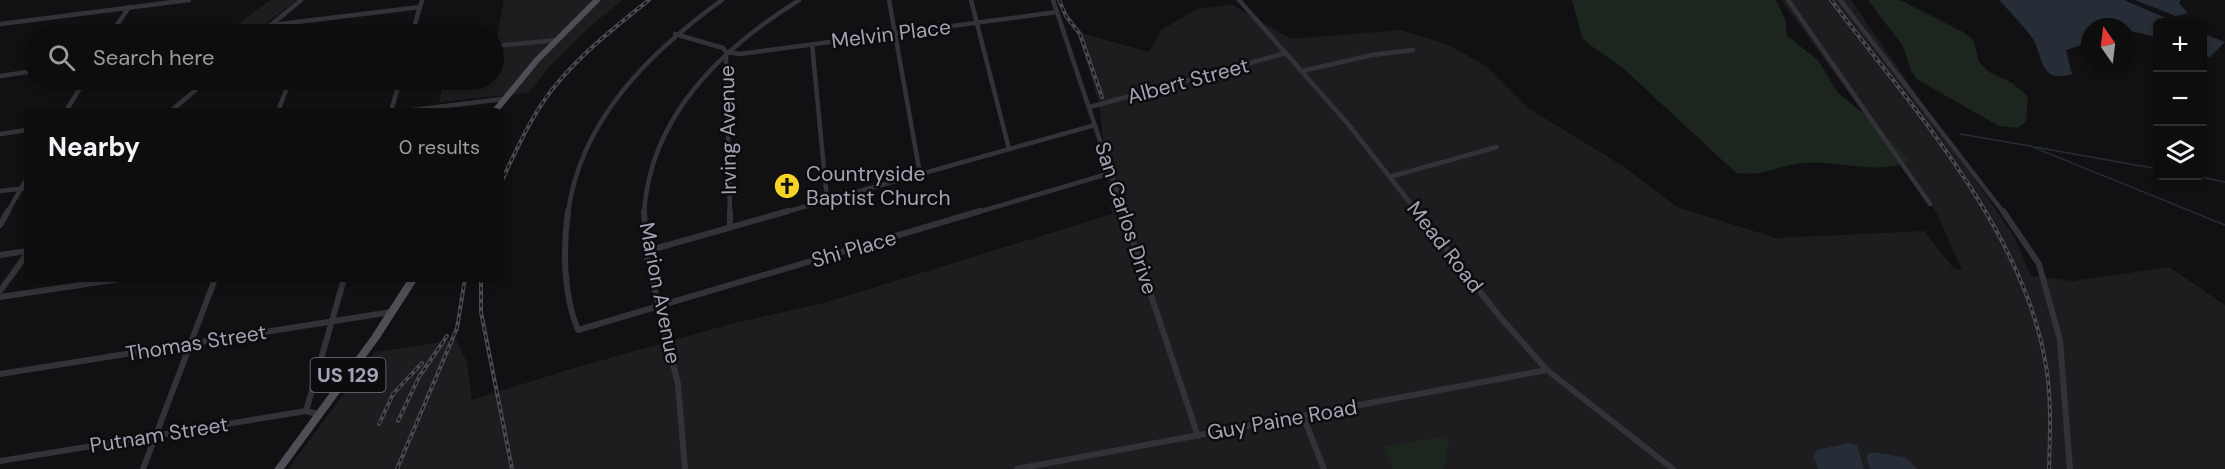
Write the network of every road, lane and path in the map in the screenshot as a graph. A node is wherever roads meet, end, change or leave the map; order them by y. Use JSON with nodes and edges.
{"nodes":[{"id":1,"x":189,"y":0,"type":"edge"},
{"id":2,"x":301,"y":0,"type":"edge"},
{"id":3,"x":422,"y":0,"type":"edge"},
{"id":4,"x":597,"y":0,"type":"edge"},
{"id":5,"x":722,"y":0,"type":"edge"},
{"id":6,"x":799,"y":0,"type":"edge"},
{"id":7,"x":889,"y":0,"type":"edge"},
{"id":8,"x":970,"y":0,"type":"edge"},
{"id":9,"x":1053,"y":0,"type":"edge"},
{"id":10,"x":1239,"y":0,"type":"edge"},
{"id":11,"x":1788,"y":0,"type":"edge"},
{"id":12,"x":1840,"y":0,"type":"edge"},
{"id":13,"x":176,"y":1,"type":"edge"},
{"id":14,"x":129,"y":7,"type":"junction"},
{"id":15,"x":420,"y":7,"type":"junction"},
{"id":16,"x":1057,"y":12,"type":"junction"},
{"id":17,"x":976,"y":23,"type":"junction"},
{"id":18,"x":0,"y":24,"type":"edge"},
{"id":19,"x":118,"y":24,"type":"edge"},
{"id":20,"x":273,"y":24,"type":"edge"},
{"id":21,"x":280,"y":24,"type":"edge"},
{"id":22,"x":415,"y":24,"type":"edge"},
{"id":23,"x":675,"y":34,"type":"junction"},
{"id":24,"x":895,"y":34,"type":"junction"},
{"id":25,"x":557,"y":40,"type":"junction"},
{"id":26,"x":812,"y":44,"type":"junction"},
{"id":27,"x":504,"y":45,"type":"edge"},
{"id":28,"x":1413,"y":50,"type":"dead end"},
{"id":29,"x":726,"y":52,"type":"junction"},
{"id":30,"x":1286,"y":53,"type":"junction"},
{"id":31,"x":1302,"y":70,"type":"junction"},
{"id":32,"x":24,"y":72,"type":"edge"},
{"id":33,"x":0,"y":76,"type":"edge"},
{"id":34,"x":79,"y":90,"type":"edge"},
{"id":35,"x":195,"y":90,"type":"edge"},
{"id":36,"x":286,"y":90,"type":"edge"},
{"id":37,"x":397,"y":90,"type":"edge"},
{"id":38,"x":503,"y":99,"type":"junction"},
{"id":39,"x":1090,"y":107,"type":"junction"},
{"id":40,"x":68,"y":108,"type":"edge"},
{"id":41,"x":174,"y":108,"type":"edge"},
{"id":42,"x":279,"y":108,"type":"edge"},
{"id":43,"x":392,"y":108,"type":"edge"},
{"id":44,"x":430,"y":108,"type":"edge"},
{"id":45,"x":497,"y":108,"type":"edge"},
{"id":46,"x":1095,"y":125,"type":"junction"},
{"id":47,"x":24,"y":130,"type":"edge"},
{"id":48,"x":0,"y":134,"type":"edge"},
{"id":49,"x":1497,"y":147,"type":"dead end"},
{"id":50,"x":1009,"y":149,"type":"junction"},
{"id":51,"x":1111,"y":173,"type":"junction"},
{"id":52,"x":920,"y":174,"type":"junction"},
{"id":53,"x":1389,"y":177,"type":"junction"},
{"id":54,"x":24,"y":188,"type":"edge"},
{"id":55,"x":0,"y":191,"type":"edge"},
{"id":56,"x":827,"y":200,"type":"junction"},
{"id":57,"x":1930,"y":204,"type":"dead end"},
{"id":58,"x":0,"y":225,"type":"edge"},
{"id":59,"x":730,"y":227,"type":"junction"},
{"id":60,"x":647,"y":251,"type":"junction"},
{"id":61,"x":24,"y":253,"type":"edge"},
{"id":62,"x":0,"y":255,"type":"edge"},
{"id":63,"x":24,"y":257,"type":"edge"},
{"id":64,"x":100,"y":282,"type":"edge"},
{"id":65,"x":214,"y":282,"type":"edge"},
{"id":66,"x":343,"y":282,"type":"edge"},
{"id":67,"x":410,"y":282,"type":"edge"},
{"id":68,"x":0,"y":291,"type":"edge"},
{"id":69,"x":0,"y":297,"type":"edge"},
{"id":70,"x":660,"y":306,"type":"junction"},
{"id":71,"x":393,"y":312,"type":"junction"},
{"id":72,"x":333,"y":321,"type":"junction"},
{"id":73,"x":191,"y":343,"type":"junction"},
{"id":74,"x":1547,"y":370,"type":"junction"},
{"id":75,"x":0,"y":374,"type":"edge"},
{"id":76,"x":306,"y":411,"type":"junction"},
{"id":77,"x":318,"y":414,"type":"junction"},
{"id":78,"x":1302,"y":416,"type":"junction"},
{"id":79,"x":156,"y":435,"type":"junction"},
{"id":80,"x":1198,"y":436,"type":"junction"},
{"id":81,"x":0,"y":461,"type":"edge"},
{"id":82,"x":143,"y":469,"type":"edge"},
{"id":83,"x":279,"y":469,"type":"edge"},
{"id":84,"x":685,"y":469,"type":"edge"},
{"id":85,"x":1017,"y":469,"type":"edge"},
{"id":86,"x":1324,"y":469,"type":"edge"},
{"id":87,"x":1673,"y":469,"type":"edge"},
{"id":88,"x":2070,"y":469,"type":"edge"}],
"edges":[{"from":1,"to":13,"type":"street"},
{"from":2,"to":20,"type":"street"},
{"from":3,"to":15,"type":"street"},
{"from":4,"to":25,"type":"main road"},
{"from":5,"to":23,"type":"street"},
{"from":6,"to":29,"type":"street","name":"Marion Avenue"},
{"from":7,"to":24,"type":"street"},
{"from":8,"to":17,"type":"street"},
{"from":9,"to":16,"type":"street","name":"San Carlos Drive"},
{"from":10,"to":30,"type":"street","name":"Mead Road"},
{"from":11,"to":57,"type":"street"},
{"from":12,"to":88,"type":"street"},
{"from":13,"to":14,"type":"street"},
{"from":14,"to":18,"type":"street"},
{"from":14,"to":19,"type":"street"},
{"from":15,"to":21,"type":"street"},
{"from":15,"to":22,"type":"street"},
{"from":16,"to":17,"type":"street","name":"Melvin Place"},
{"from":16,"to":39,"type":"street","name":"San Carlos Drive"},
{"from":17,"to":24,"type":"street","name":"Melvin Place"},
{"from":17,"to":50,"type":"street"},
{"from":23,"to":29,"type":"street","name":"Irving Avenue"},
{"from":23,"to":70,"type":"street","name":"Shi Place"},
{"from":24,"to":26,"type":"street","name":"Melvin Place"},
{"from":24,"to":52,"type":"street"},
{"from":25,"to":27,"type":"street"},
{"from":25,"to":38,"type":"main road"},
{"from":26,"to":29,"type":"street","name":"Melvin Place"},
{"from":26,"to":56,"type":"street"},
{"from":28,"to":31,"type":"street"},
{"from":29,"to":59,"type":"street","name":"Irving Avenue"},
{"from":29,"to":60,"type":"street","name":"Marion Avenue"},
{"from":30,"to":31,"type":"street","name":"Mead Road"},
{"from":30,"to":39,"type":"street","name":"Albert Street"},
{"from":31,"to":53,"type":"street","name":"Mead Road"},
{"from":32,"to":33,"type":"street"},
{"from":34,"to":40,"type":"street"},
{"from":35,"to":41,"type":"street"},
{"from":36,"to":42,"type":"street"},
{"from":37,"to":43,"type":"street"},
{"from":38,"to":44,"type":"street"},
{"from":38,"to":45,"type":"main road"},
{"from":39,"to":46,"type":"street","name":"San Carlos Drive"},
{"from":46,"to":50,"type":"street"},
{"from":46,"to":51,"type":"street","name":"San Carlos Drive"},
{"from":47,"to":48,"type":"street"},
{"from":49,"to":53,"type":"street"},
{"from":50,"to":52,"type":"street"},
{"from":51,"to":70,"type":"street","name":"Shi Place"},
{"from":51,"to":80,"type":"street","name":"San Carlos Drive"},
{"from":52,"to":56,"type":"street"},
{"from":53,"to":74,"type":"street","name":"Mead Road"},
{"from":54,"to":55,"type":"street"},
{"from":54,"to":58,"type":"street"},
{"from":56,"to":59,"type":"street"},
{"from":59,"to":60,"type":"street"},
{"from":60,"to":70,"type":"street","name":"Marion Avenue"},
{"from":61,"to":62,"type":"street"},
{"from":63,"to":68,"type":"street"},
{"from":64,"to":69,"type":"street"},
{"from":65,"to":73,"type":"street"},
{"from":66,"to":72,"type":"street"},
{"from":67,"to":71,"type":"main road","number":"US 129"},
{"from":70,"to":84,"type":"street","name":"Marion Avenue"},
{"from":71,"to":72,"type":"street","name":"Thomas Street"},
{"from":71,"to":77,"type":"main road","number":"US 129"},
{"from":72,"to":73,"type":"street","name":"Thomas Street"},
{"from":72,"to":76,"type":"street"},
{"from":73,"to":75,"type":"street","name":"Thomas Street"},
{"from":73,"to":79,"type":"street"},
{"from":74,"to":78,"type":"street","name":"Guy Paine Road"},
{"from":74,"to":87,"type":"street","name":"Mead Road"},
{"from":76,"to":77,"type":"street","name":"Putnam Street"},
{"from":76,"to":79,"type":"street","name":"Putnam Street"},
{"from":77,"to":83,"type":"main road","number":"US 129"},
{"from":78,"to":80,"type":"street","name":"Guy Paine Road"},
{"from":78,"to":86,"type":"street"},
{"from":79,"to":81,"type":"street","name":"Putnam Street"},
{"from":79,"to":82,"type":"street"},
{"from":80,"to":85,"type":"street","name":"Guy Paine Road"}]}
